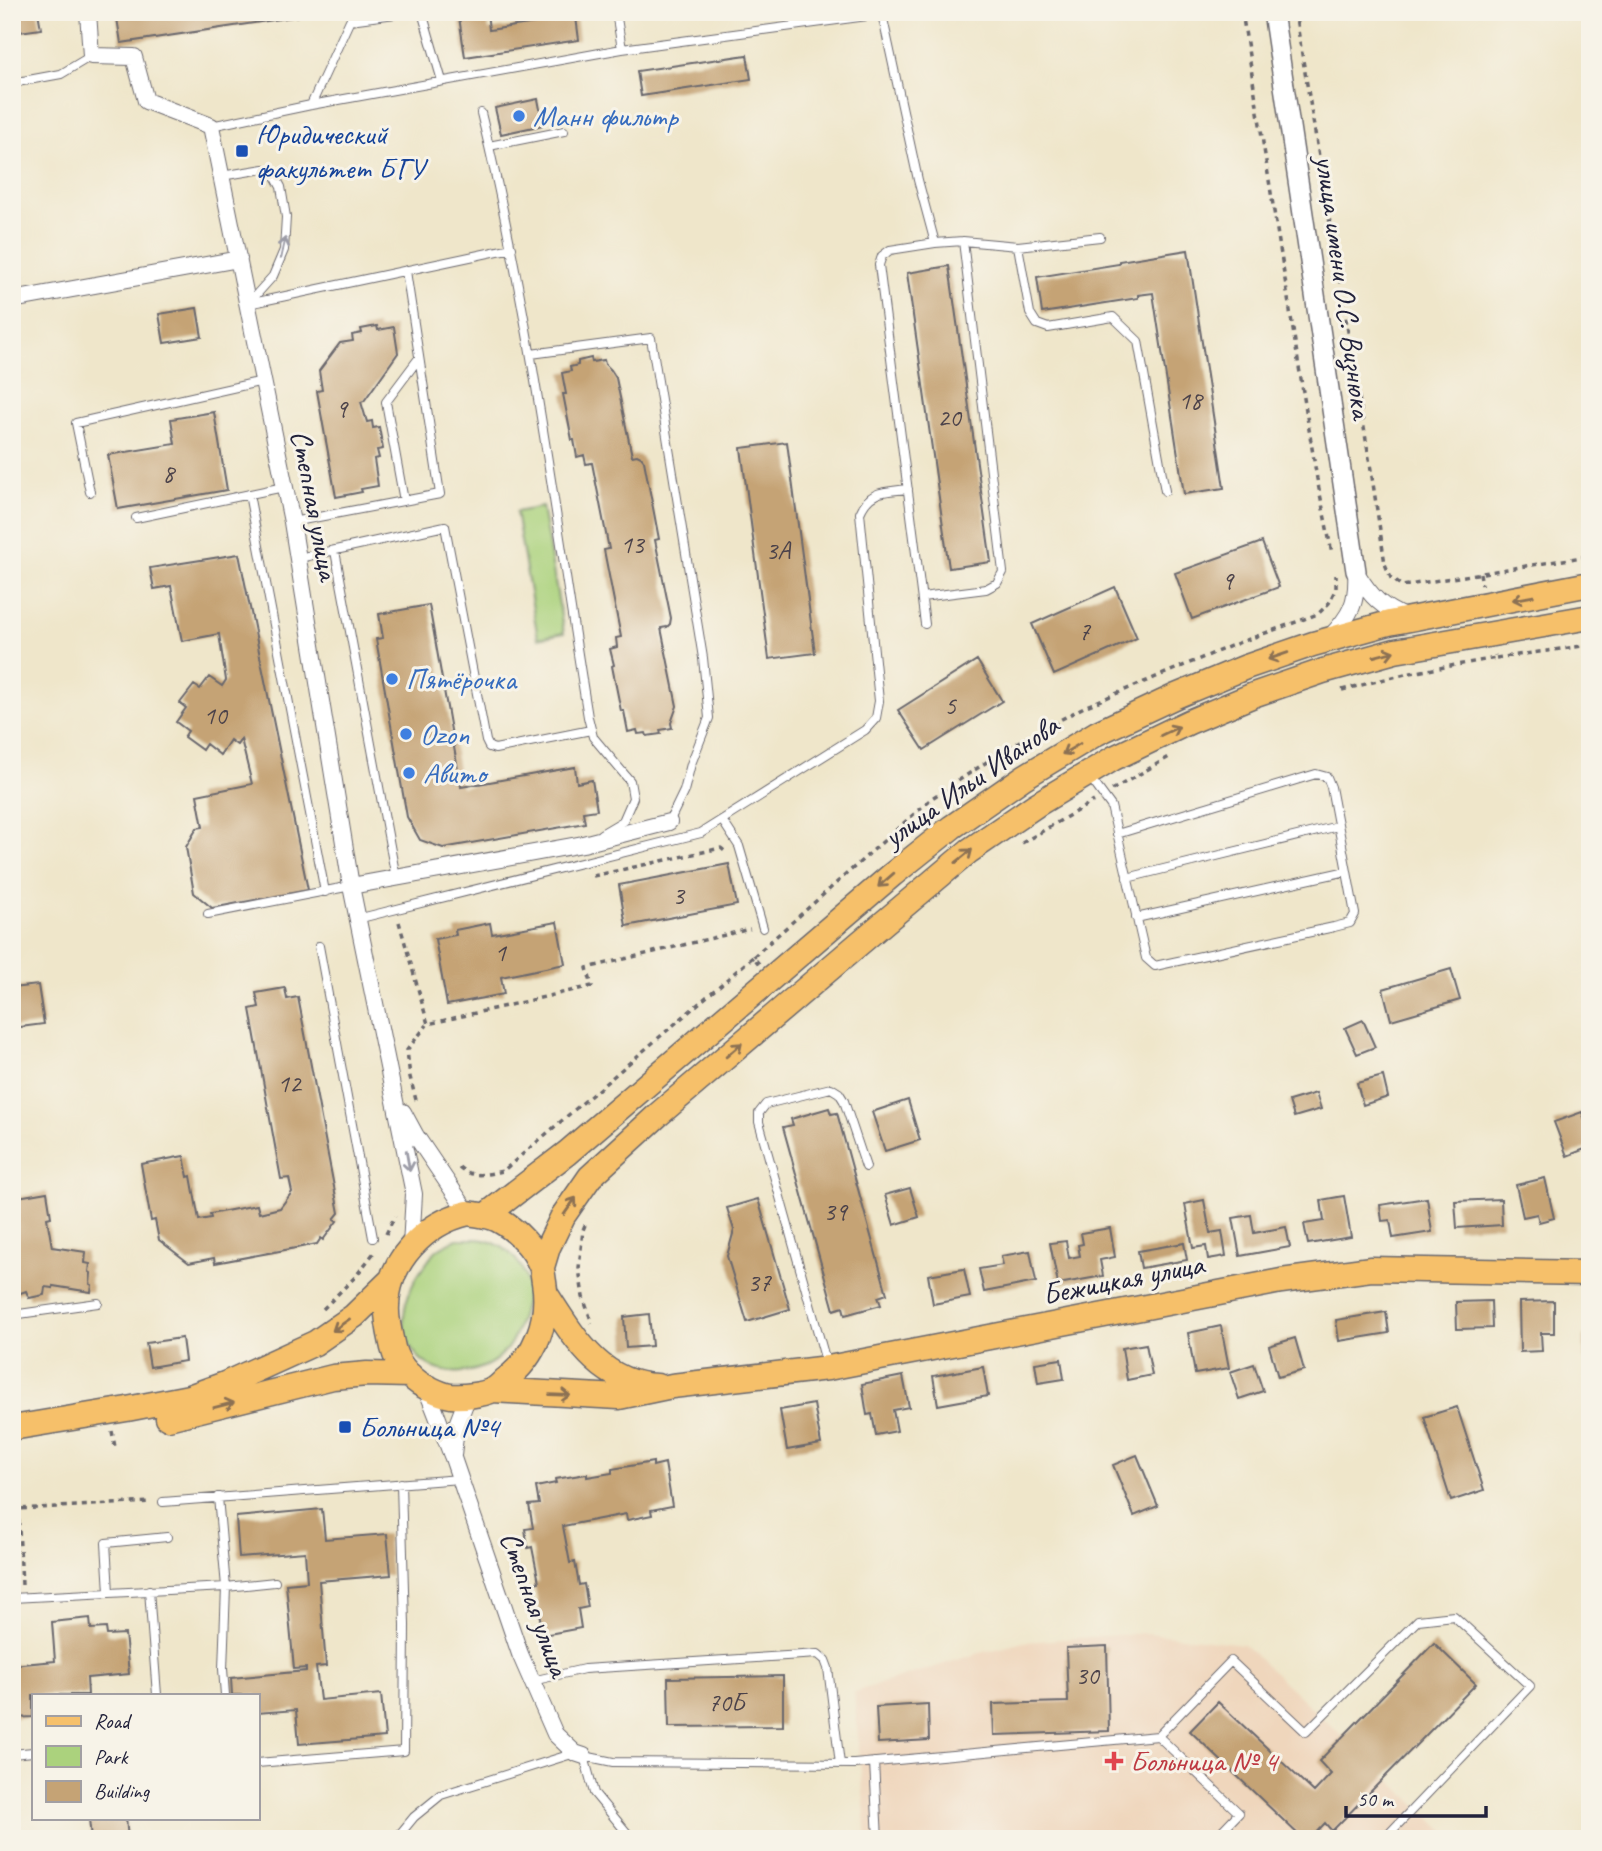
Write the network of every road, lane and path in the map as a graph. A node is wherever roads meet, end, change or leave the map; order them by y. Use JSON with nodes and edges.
{"nodes":[{"id":1,"x":88,"y":12,"type":"edge"},
{"id":2,"x":410,"y":12,"type":"edge"},
{"id":3,"x":422,"y":12,"type":"edge"},
{"id":4,"x":616,"y":12,"type":"edge"},
{"id":5,"x":1242,"y":12,"type":"edge"},
{"id":6,"x":1273,"y":12,"type":"edge"},
{"id":7,"x":1294,"y":12,"type":"edge"},
{"id":8,"x":622,"y":49,"type":"junction"},
{"id":9,"x":92,"y":56,"type":"junction"},
{"id":10,"x":442,"y":81,"type":"junction"},
{"id":11,"x":12,"y":83,"type":"edge"},
{"id":12,"x":311,"y":105,"type":"junction"},
{"id":13,"x":481,"y":113,"type":"dead end"},
{"id":14,"x":211,"y":126,"type":"junction"},
{"id":15,"x":564,"y":131,"type":"dead end"},
{"id":16,"x":489,"y":146,"type":"junction"},
{"id":17,"x":221,"y":176,"type":"junction"},
{"id":18,"x":1100,"y":237,"type":"dead end"},
{"id":19,"x":963,"y":241,"type":"junction"},
{"id":20,"x":935,"y":243,"type":"junction"},
{"id":21,"x":1018,"y":246,"type":"junction"},
{"id":22,"x":512,"y":248,"type":"junction"},
{"id":23,"x":239,"y":259,"type":"junction"},
{"id":24,"x":406,"y":271,"type":"junction"},
{"id":25,"x":12,"y":300,"type":"edge"},
{"id":26,"x":247,"y":305,"type":"junction"},
{"id":27,"x":530,"y":354,"type":"junction"},
{"id":28,"x":419,"y":358,"type":"junction"},
{"id":29,"x":262,"y":380,"type":"junction"},
{"id":30,"x":284,"y":487,"type":"junction"},
{"id":31,"x":908,"y":489,"type":"junction"},
{"id":32,"x":1165,"y":491,"type":"dead end"},
{"id":33,"x":90,"y":492,"type":"dead end"},
{"id":34,"x":248,"y":494,"type":"junction"},
{"id":35,"x":404,"y":501,"type":"junction"},
{"id":36,"x":136,"y":518,"type":"dead end"},
{"id":37,"x":292,"y":522,"type":"junction"},
{"id":38,"x":335,"y":551,"type":"junction"},
{"id":39,"x":1590,"y":554,"type":"edge"},
{"id":40,"x":299,"y":558,"type":"junction"},
{"id":41,"x":1334,"y":560,"type":"dead end"},
{"id":42,"x":1346,"y":572,"type":"junction"},
{"id":43,"x":1480,"y":573,"type":"junction"},
{"id":44,"x":1590,"y":584,"type":"edge"},
{"id":45,"x":922,"y":597,"type":"junction"},
{"id":46,"x":1486,"y":605,"type":"junction"},
{"id":47,"x":1590,"y":617,"type":"edge"},
{"id":48,"x":1409,"y":619,"type":"junction"},
{"id":49,"x":925,"y":624,"type":"dead end"},
{"id":50,"x":1327,"y":640,"type":"junction"},
{"id":51,"x":1590,"y":645,"type":"edge"},
{"id":52,"x":1494,"y":646,"type":"junction"},
{"id":53,"x":1339,"y":691,"type":"dead end"},
{"id":54,"x":592,"y":730,"type":"junction"},
{"id":55,"x":1175,"y":754,"type":"dead end"},
{"id":56,"x":1088,"y":774,"type":"junction"},
{"id":57,"x":1103,"y":795,"type":"junction"},
{"id":58,"x":722,"y":820,"type":"junction"},
{"id":59,"x":669,"y":822,"type":"joint"},
{"id":60,"x":1338,"y":827,"type":"junction"},
{"id":61,"x":1117,"y":834,"type":"junction"},
{"id":62,"x":583,"y":844,"type":"junction"},
{"id":63,"x":1016,"y":846,"type":"dead end"},
{"id":64,"x":734,"y":859,"type":"dead end"},
{"id":65,"x":1347,"y":871,"type":"junction"},
{"id":66,"x":586,"y":877,"type":"dead end"},
{"id":67,"x":396,"y":878,"type":"junction"},
{"id":68,"x":1127,"y":878,"type":"junction"},
{"id":69,"x":351,"y":886,"type":"junction"},
{"id":70,"x":325,"y":891,"type":"junction"},
{"id":71,"x":396,"y":910,"type":"junction"},
{"id":72,"x":208,"y":914,"type":"dead end"},
{"id":73,"x":1136,"y":918,"type":"junction"},
{"id":74,"x":357,"y":919,"type":"junction"},
{"id":75,"x":747,"y":919,"type":"dead end"},
{"id":76,"x":763,"y":928,"type":"dead end"},
{"id":77,"x":319,"y":946,"type":"dead end"},
{"id":78,"x":753,"y":957,"type":"junction"},
{"id":79,"x":771,"y":978,"type":"junction"},
{"id":80,"x":428,"y":1024,"type":"junction"},
{"id":81,"x":410,"y":1077,"type":"junction"},
{"id":82,"x":393,"y":1089,"type":"junction"},
{"id":83,"x":417,"y":1104,"type":"dead end"},
{"id":84,"x":457,"y":1165,"type":"dead end"},
{"id":85,"x":866,"y":1167,"type":"dead end"},
{"id":86,"x":477,"y":1214,"type":"junction"},
{"id":87,"x":395,"y":1216,"type":"dead end"},
{"id":88,"x":588,"y":1218,"type":"dead end"},
{"id":89,"x":373,"y":1238,"type":"dead end"},
{"id":90,"x":383,"y":1238,"type":"dead end"},
{"id":91,"x":411,"y":1246,"type":"junction"},
{"id":92,"x":376,"y":1250,"type":"dead end"},
{"id":93,"x":542,"y":1267,"type":"junction"},
{"id":94,"x":1590,"y":1273,"type":"edge"},
{"id":95,"x":392,"y":1279,"type":"junction"},
{"id":96,"x":546,"y":1294,"type":"junction"},
{"id":97,"x":98,"y":1303,"type":"dead end"},
{"id":98,"x":322,"y":1311,"type":"dead end"},
{"id":99,"x":12,"y":1315,"type":"edge"},
{"id":100,"x":598,"y":1330,"type":"dead end"},
{"id":101,"x":828,"y":1368,"type":"junction"},
{"id":102,"x":417,"y":1381,"type":"junction"},
{"id":103,"x":672,"y":1387,"type":"junction"},
{"id":104,"x":480,"y":1393,"type":"junction"},
{"id":105,"x":12,"y":1428,"type":"edge"},
{"id":106,"x":12,"y":1442,"type":"edge"},
{"id":107,"x":453,"y":1458,"type":"junction"},
{"id":108,"x":461,"y":1479,"type":"junction"},
{"id":109,"x":401,"y":1483,"type":"junction"},
{"id":110,"x":218,"y":1497,"type":"junction"},
{"id":111,"x":163,"y":1502,"type":"joint"},
{"id":112,"x":167,"y":1537,"type":"dead end"},
{"id":113,"x":275,"y":1582,"type":"dead end"},
{"id":114,"x":226,"y":1587,"type":"junction"},
{"id":115,"x":149,"y":1590,"type":"junction"},
{"id":116,"x":108,"y":1592,"type":"junction"},
{"id":117,"x":12,"y":1598,"type":"edge"},
{"id":118,"x":23,"y":1598,"type":"junction"},
{"id":119,"x":532,"y":1681,"type":"junction"},
{"id":120,"x":158,"y":1694,"type":"edge"},
{"id":121,"x":225,"y":1694,"type":"edge"},
{"id":122,"x":1158,"y":1736,"type":"junction"},
{"id":123,"x":32,"y":1752,"type":"edge"},
{"id":124,"x":12,"y":1754,"type":"edge"},
{"id":125,"x":580,"y":1754,"type":"junction"},
{"id":126,"x":874,"y":1762,"type":"junction"},
{"id":127,"x":259,"y":1763,"type":"edge"},
{"id":128,"x":840,"y":1764,"type":"junction"},
{"id":129,"x":401,"y":1839,"type":"edge"},
{"id":130,"x":632,"y":1839,"type":"edge"},
{"id":131,"x":878,"y":1839,"type":"edge"},
{"id":132,"x":1214,"y":1839,"type":"edge"},
{"id":133,"x":1384,"y":1839,"type":"edge"}],
"edges":[{"from":1,"to":9,"type":"street"},
{"from":2,"to":12,"type":"lane"},
{"from":3,"to":10,"type":"lane"},
{"from":4,"to":8,"type":"lane"},
{"from":5,"to":41,"type":"path"},
{"from":6,"to":42,"type":"street","name":"улица имени О.С. Визнюка"},
{"from":7,"to":43,"type":"path"},
{"from":8,"to":10,"type":"lane"},
{"from":8,"to":20,"type":"lane"},
{"from":9,"to":11,"type":"lane"},
{"from":9,"to":14,"type":"street"},
{"from":10,"to":12,"type":"lane"},
{"from":12,"to":14,"type":"lane"},
{"from":13,"to":16,"type":"lane"},
{"from":14,"to":17,"type":"street","name":"Степная улица"},
{"from":15,"to":16,"type":"lane"},
{"from":16,"to":22,"type":"lane"},
{"from":17,"to":23,"type":"street","name":"Степная улица"},
{"from":26,"to":17,"type":"lane","one_way":true},
{"from":18,"to":21,"type":"lane"},
{"from":19,"to":20,"type":"lane"},
{"from":19,"to":21,"type":"lane"},
{"from":19,"to":45,"type":"lane"},
{"from":20,"to":31,"type":"lane"},
{"from":21,"to":32,"type":"lane"},
{"from":22,"to":24,"type":"lane"},
{"from":22,"to":27,"type":"lane"},
{"from":23,"to":25,"type":"street"},
{"from":23,"to":26,"type":"street","name":"Степная улица"},
{"from":24,"to":26,"type":"lane"},
{"from":24,"to":28,"type":"lane"},
{"from":26,"to":29,"type":"street","name":"Степная улица"},
{"from":27,"to":54,"type":"lane"},
{"from":27,"to":59,"type":"lane"},
{"from":28,"to":35,"type":"lane"},
{"from":28,"to":35,"type":"lane"},
{"from":29,"to":30,"type":"street","name":"Степная улица"},
{"from":29,"to":33,"type":"lane"},
{"from":30,"to":34,"type":"lane"},
{"from":30,"to":37,"type":"street","name":"Степная улица"},
{"from":31,"to":45,"type":"lane"},
{"from":31,"to":58,"type":"lane"},
{"from":34,"to":36,"type":"lane"},
{"from":34,"to":70,"type":"lane"},
{"from":35,"to":37,"type":"lane"},
{"from":37,"to":40,"type":"street","name":"Степная улица"},
{"from":38,"to":40,"type":"lane"},
{"from":38,"to":54,"type":"lane"},
{"from":38,"to":67,"type":"lane"},
{"from":39,"to":43,"type":"path"},
{"from":40,"to":69,"type":"street","name":"Степная улица"},
{"from":42,"to":48,"type":"street"},
{"from":42,"to":50,"type":"street"},
{"from":42,"to":78,"type":"path"},
{"from":43,"to":46,"type":"path"},
{"from":44,"to":46,"type":"main road","name":"улица Ильи Иванова","one_way":true},
{"from":45,"to":49,"type":"lane"},
{"from":46,"to":48,"type":"main road","name":"улица Ильи Иванова"},
{"from":47,"to":52,"type":"main road","name":"улица Ильи Иванова"},
{"from":48,"to":50,"type":"main road","name":"улица Ильи Иванова"},
{"from":50,"to":79,"type":"main road","name":"улица Ильи Иванова","one_way":true},
{"from":51,"to":52,"type":"path"},
{"from":52,"to":53,"type":"path"},
{"from":56,"to":52,"type":"main road","name":"улица Ильи Иванова","one_way":true},
{"from":54,"to":62,"type":"lane"},
{"from":55,"to":57,"type":"path"},
{"from":56,"to":57,"type":"lane"},
{"from":93,"to":56,"type":"main road","name":"улица Ильи Иванова","one_way":true},
{"from":57,"to":61,"type":"lane"},
{"from":57,"to":63,"type":"path"},
{"from":58,"to":71,"type":"lane"},
{"from":58,"to":76,"type":"lane"},
{"from":59,"to":62,"type":"street"},
{"from":60,"to":61,"type":"lane"},
{"from":60,"to":65,"type":"lane"},
{"from":60,"to":68,"type":"lane"},
{"from":61,"to":68,"type":"lane"},
{"from":62,"to":67,"type":"street"},
{"from":64,"to":66,"type":"path"},
{"from":65,"to":73,"type":"lane"},
{"from":65,"to":73,"type":"lane"},
{"from":67,"to":69,"type":"street"},
{"from":68,"to":73,"type":"lane"},
{"from":69,"to":70,"type":"lane"},
{"from":69,"to":74,"type":"street","name":"Степная улица"},
{"from":70,"to":72,"type":"lane"},
{"from":71,"to":74,"type":"lane"},
{"from":71,"to":80,"type":"path"},
{"from":74,"to":82,"type":"street","name":"Степная улица"},
{"from":75,"to":80,"type":"path"},
{"from":77,"to":89,"type":"lane"},
{"from":78,"to":79,"type":"path"},
{"from":78,"to":84,"type":"path"},
{"from":79,"to":86,"type":"main road","name":"улица Ильи Иванова"},
{"from":80,"to":81,"type":"path"},
{"from":81,"to":82,"type":"path"},
{"from":81,"to":83,"type":"path"},
{"from":82,"to":86,"type":"street"},
{"from":82,"to":91,"type":"street","name":"Степная улица","one_way":true},
{"from":85,"to":101,"type":"lane"},
{"from":86,"to":91,"type":"main road"},
{"from":86,"to":93,"type":"main road"},
{"from":87,"to":90,"type":"path"},
{"from":88,"to":100,"type":"path"},
{"from":91,"to":95,"type":"main road"},
{"from":92,"to":98,"type":"path"},
{"from":93,"to":96,"type":"main road"},
{"from":94,"to":101,"type":"main road","name":"Бежицкая улица"},
{"from":95,"to":102,"type":"main road"},
{"from":95,"to":105,"type":"main road","one_way":true},
{"from":96,"to":103,"type":"main road"},
{"from":96,"to":104,"type":"main road"},
{"from":97,"to":99,"type":"lane"},
{"from":101,"to":103,"type":"main road","name":"Бежицкая улица"},
{"from":102,"to":104,"type":"main road"},
{"from":106,"to":102,"type":"main road","one_way":true},
{"from":102,"to":107,"type":"street","name":"Степная улица"},
{"from":104,"to":103,"type":"main road","one_way":true},
{"from":104,"to":107,"type":"street"},
{"from":107,"to":108,"type":"street","name":"Степная улица"},
{"from":108,"to":109,"type":"lane"},
{"from":108,"to":119,"type":"street","name":"Степная улица"},
{"from":109,"to":110,"type":"lane"},
{"from":109,"to":127,"type":"lane"},
{"from":110,"to":111,"type":"lane"},
{"from":110,"to":114,"type":"lane"},
{"from":111,"to":118,"type":"path"},
{"from":112,"to":116,"type":"lane"},
{"from":113,"to":114,"type":"lane"},
{"from":114,"to":115,"type":"lane"},
{"from":114,"to":121,"type":"lane"},
{"from":115,"to":116,"type":"lane"},
{"from":115,"to":120,"type":"lane"},
{"from":116,"to":118,"type":"lane"},
{"from":117,"to":118,"type":"lane"},
{"from":119,"to":125,"type":"street","name":"Степная улица"},
{"from":119,"to":128,"type":"lane"},
{"from":122,"to":126,"type":"lane"},
{"from":122,"to":132,"type":"lane"},
{"from":122,"to":133,"type":"lane"},
{"from":123,"to":124,"type":"lane"},
{"from":125,"to":128,"type":"lane"},
{"from":125,"to":129,"type":"lane"},
{"from":125,"to":130,"type":"lane"},
{"from":126,"to":128,"type":"lane"},
{"from":126,"to":131,"type":"lane"}]}
